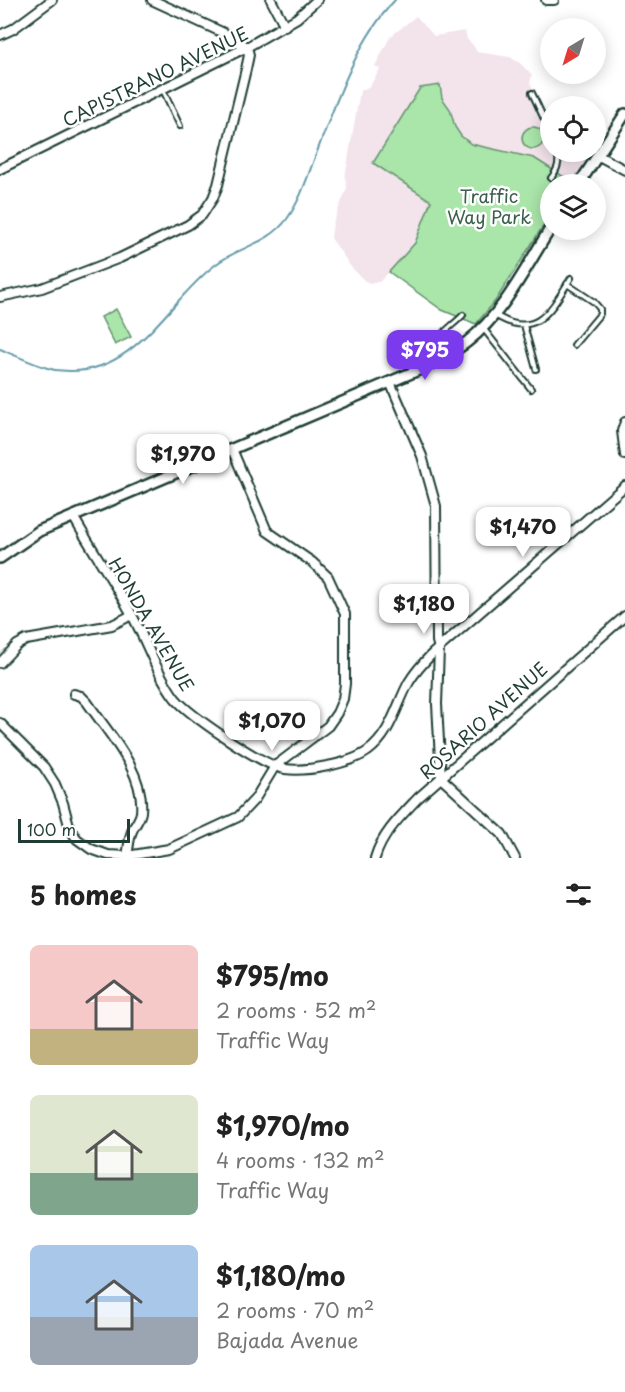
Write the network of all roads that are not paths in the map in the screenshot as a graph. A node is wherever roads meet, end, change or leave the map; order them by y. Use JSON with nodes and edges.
{"nodes":[{"id":1,"x":51,"y":0,"type":"edge"},
{"id":2,"x":152,"y":0,"type":"edge"},
{"id":3,"x":271,"y":0,"type":"edge"},
{"id":4,"x":317,"y":0,"type":"edge"},
{"id":5,"x":546,"y":0,"type":"edge"},
{"id":6,"x":554,"y":0,"type":"edge"},
{"id":7,"x":285,"y":26,"type":"junction"},
{"id":8,"x":0,"y":35,"type":"edge"},
{"id":9,"x":247,"y":47,"type":"junction"},
{"id":10,"x":162,"y":89,"type":"junction"},
{"id":11,"x":532,"y":93,"type":"dead end"},
{"id":12,"x":540,"y":110,"type":"edge"},
{"id":13,"x":625,"y":114,"type":"edge"},
{"id":14,"x":180,"y":126,"type":"dead end"},
{"id":15,"x":606,"y":139,"type":"edge"},
{"id":16,"x":606,"y":160,"type":"edge"},
{"id":17,"x":0,"y":169,"type":"edge"},
{"id":18,"x":625,"y":170,"type":"edge"},
{"id":19,"x":543,"y":240,"type":"edge"},
{"id":20,"x":571,"y":278,"type":"dead end"},
{"id":21,"x":567,"y":284,"type":"junction"},
{"id":22,"x":0,"y":297,"type":"edge"},
{"id":23,"x":495,"y":314,"type":"junction"},
{"id":24,"x":463,"y":315,"type":"dead end"},
{"id":25,"x":524,"y":325,"type":"junction"},
{"id":26,"x":483,"y":328,"type":"junction"},
{"id":27,"x":574,"y":345,"type":"dead end"},
{"id":28,"x":440,"y":359,"type":"junction"},
{"id":29,"x":536,"y":369,"type":"dead end"},
{"id":30,"x":390,"y":382,"type":"junction"},
{"id":31,"x":531,"y":389,"type":"dead end"},
{"id":32,"x":625,"y":422,"type":"edge"},
{"id":33,"x":232,"y":449,"type":"junction"},
{"id":34,"x":625,"y":456,"type":"edge"},
{"id":35,"x":625,"y":486,"type":"edge"},
{"id":36,"x":74,"y":516,"type":"junction"},
{"id":37,"x":0,"y":558,"type":"edge"},
{"id":38,"x":132,"y":615,"type":"junction"},
{"id":39,"x":625,"y":616,"type":"edge"},
{"id":40,"x":439,"y":649,"type":"junction"},
{"id":41,"x":0,"y":663,"type":"edge"},
{"id":42,"x":75,"y":694,"type":"dead end"},
{"id":43,"x":0,"y":723,"type":"edge"},
{"id":44,"x":275,"y":766,"type":"junction"},
{"id":45,"x":441,"y":778,"type":"junction"},
{"id":46,"x":127,"y":856,"type":"junction"},
{"id":47,"x":375,"y":858,"type":"edge"},
{"id":48,"x":514,"y":858,"type":"edge"}],
"edges":[{"from":1,"to":8,"type":"street"},
{"from":2,"to":9,"type":"street"},
{"from":3,"to":7,"type":"street"},
{"from":4,"to":7,"type":"street","name":"CAPISTRANO AVENUE"},
{"from":5,"to":6,"type":"street"},
{"from":7,"to":9,"type":"street","name":"CAPISTRANO AVENUE"},
{"from":9,"to":10,"type":"street","name":"CAPISTRANO AVENUE"},
{"from":9,"to":22,"type":"street"},
{"from":10,"to":14,"type":"lane"},
{"from":10,"to":17,"type":"street","name":"CAPISTRANO AVENUE"},
{"from":11,"to":12,"type":"lane"},
{"from":13,"to":15,"type":"street"},
{"from":16,"to":18,"type":"street"},
{"from":19,"to":23,"type":"street"},
{"from":20,"to":21,"type":"lane"},
{"from":21,"to":25,"type":"lane"},
{"from":21,"to":27,"type":"lane"},
{"from":23,"to":25,"type":"lane"},
{"from":23,"to":26,"type":"street"},
{"from":24,"to":28,"type":"lane"},
{"from":25,"to":29,"type":"lane"},
{"from":26,"to":28,"type":"street"},
{"from":26,"to":31,"type":"lane"},
{"from":28,"to":30,"type":"street"},
{"from":30,"to":33,"type":"street"},
{"from":30,"to":40,"type":"street"},
{"from":32,"to":34,"type":"street"},
{"from":33,"to":36,"type":"street"},
{"from":33,"to":44,"type":"street"},
{"from":35,"to":40,"type":"street","name":"HONDA AVENUE"},
{"from":36,"to":37,"type":"street"},
{"from":36,"to":38,"type":"street","name":"HONDA AVENUE"},
{"from":38,"to":41,"type":"street"},
{"from":38,"to":44,"type":"street","name":"HONDA AVENUE"},
{"from":39,"to":45,"type":"street","name":"ROSARIO AVENUE"},
{"from":40,"to":44,"type":"street","name":"HONDA AVENUE"},
{"from":40,"to":45,"type":"street"},
{"from":42,"to":46,"type":"street"},
{"from":43,"to":46,"type":"street"},
{"from":44,"to":46,"type":"street"},
{"from":45,"to":47,"type":"street","name":"ROSARIO AVENUE"},
{"from":45,"to":48,"type":"street"}]}
